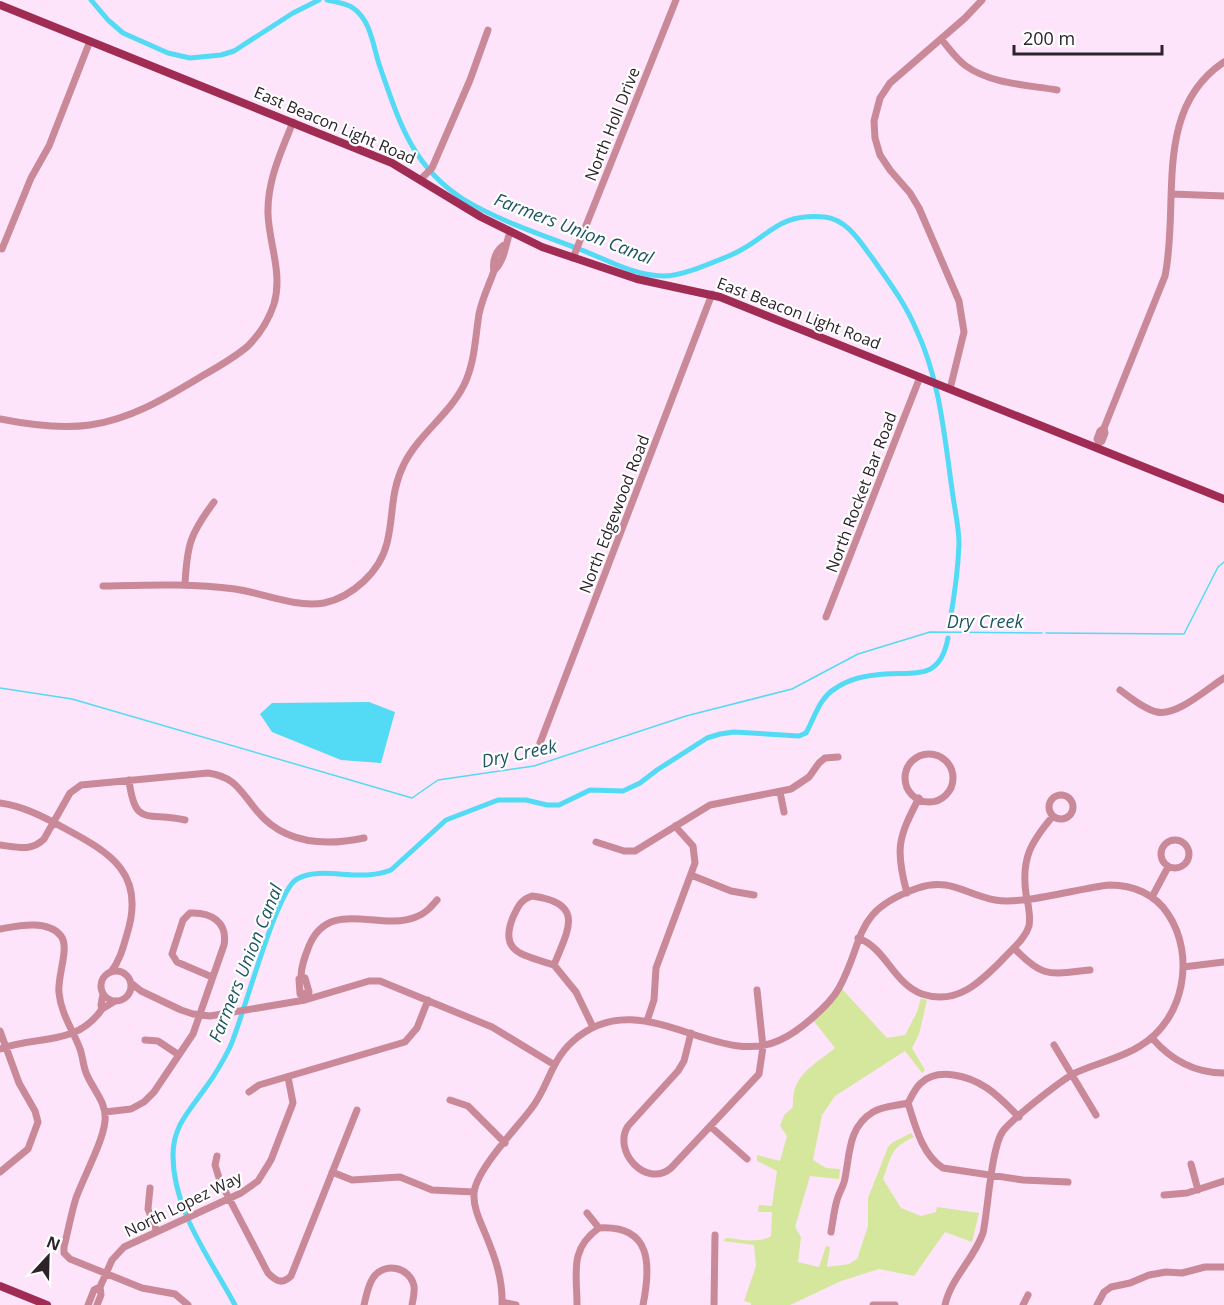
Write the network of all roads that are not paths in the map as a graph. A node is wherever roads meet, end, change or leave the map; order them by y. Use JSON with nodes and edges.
{"nodes":[{"id":1,"x":676,"y":0,"type":"edge"},
{"id":2,"x":982,"y":0,"type":"edge"},
{"id":3,"x":0,"y":5,"type":"edge"},
{"id":4,"x":488,"y":30,"type":"dead end"},
{"id":5,"x":941,"y":39,"type":"junction"},
{"id":6,"x":90,"y":41,"type":"junction"},
{"id":7,"x":1224,"y":62,"type":"edge"},
{"id":8,"x":1057,"y":90,"type":"dead end"},
{"id":9,"x":293,"y":122,"type":"junction"},
{"id":10,"x":421,"y":179,"type":"junction"},
{"id":11,"x":1172,"y":194,"type":"junction"},
{"id":12,"x":1224,"y":196,"type":"edge"},
{"id":13,"x":510,"y":232,"type":"junction"},
{"id":14,"x":2,"y":249,"type":"dead end"},
{"id":15,"x":575,"y":251,"type":"junction"},
{"id":16,"x":712,"y":294,"type":"junction"},
{"id":17,"x":924,"y":379,"type":"junction"},
{"id":18,"x":950,"y":389,"type":"junction"},
{"id":19,"x":0,"y":419,"type":"edge"},
{"id":20,"x":1098,"y":445,"type":"junction"},
{"id":21,"x":1224,"y":499,"type":"edge"},
{"id":22,"x":214,"y":502,"type":"dead end"},
{"id":23,"x":185,"y":584,"type":"junction"},
{"id":24,"x":103,"y":586,"type":"dead end"},
{"id":25,"x":826,"y":617,"type":"dead end"},
{"id":26,"x":1224,"y":678,"type":"edge"},
{"id":27,"x":1120,"y":690,"type":"dead end"},
{"id":28,"x":540,"y":743,"type":"dead end"},
{"id":29,"x":838,"y":757,"type":"dead end"},
{"id":30,"x":129,"y":780,"type":"junction"},
{"id":31,"x":780,"y":792,"type":"junction"},
{"id":32,"x":919,"y":798,"type":"junction"},
{"id":33,"x":0,"y":803,"type":"edge"},
{"id":34,"x":784,"y":812,"type":"dead end"},
{"id":35,"x":1053,"y":816,"type":"dead end"},
{"id":36,"x":185,"y":820,"type":"dead end"},
{"id":37,"x":53,"y":822,"type":"junction"},
{"id":38,"x":675,"y":826,"type":"junction"},
{"id":39,"x":364,"y":838,"type":"dead end"},
{"id":40,"x":596,"y":842,"type":"dead end"},
{"id":41,"x":0,"y":845,"type":"edge"},
{"id":42,"x":1168,"y":867,"type":"junction"},
{"id":43,"x":691,"y":875,"type":"junction"},
{"id":44,"x":908,"y":893,"type":"junction"},
{"id":45,"x":754,"y":895,"type":"dead end"},
{"id":46,"x":1152,"y":897,"type":"junction"},
{"id":47,"x":1027,"y":899,"type":"junction"},
{"id":48,"x":437,"y":900,"type":"dead end"},
{"id":49,"x":0,"y":929,"type":"edge"},
{"id":50,"x":858,"y":938,"type":"junction"},
{"id":51,"x":1014,"y":948,"type":"junction"},
{"id":52,"x":119,"y":961,"type":"junction"},
{"id":53,"x":1224,"y":962,"type":"edge"},
{"id":54,"x":554,"y":966,"type":"junction"},
{"id":55,"x":1183,"y":967,"type":"junction"},
{"id":56,"x":1090,"y":970,"type":"dead end"},
{"id":57,"x":111,"y":972,"type":"junction"},
{"id":58,"x":126,"y":975,"type":"junction"},
{"id":59,"x":212,"y":977,"type":"junction"},
{"id":60,"x":131,"y":983,"type":"junction"},
{"id":61,"x":757,"y":990,"type":"dead end"},
{"id":62,"x":141,"y":991,"type":"junction"},
{"id":63,"x":103,"y":994,"type":"junction"},
{"id":64,"x":127,"y":996,"type":"junction"},
{"id":65,"x":305,"y":997,"type":"junction"},
{"id":66,"x":428,"y":1000,"type":"junction"},
{"id":67,"x":115,"y":1001,"type":"junction"},
{"id":68,"x":102,"y":1009,"type":"junction"},
{"id":69,"x":199,"y":1015,"type":"junction"},
{"id":70,"x":647,"y":1021,"type":"junction"},
{"id":71,"x":593,"y":1027,"type":"junction"},
{"id":72,"x":0,"y":1031,"type":"edge"},
{"id":73,"x":72,"y":1033,"type":"junction"},
{"id":74,"x":691,"y":1033,"type":"junction"},
{"id":75,"x":1152,"y":1038,"type":"junction"},
{"id":76,"x":145,"y":1040,"type":"dead end"},
{"id":77,"x":1054,"y":1045,"type":"dead end"},
{"id":78,"x":763,"y":1047,"type":"junction"},
{"id":79,"x":3,"y":1048,"type":"edge"},
{"id":80,"x":179,"y":1055,"type":"junction"},
{"id":81,"x":553,"y":1064,"type":"junction"},
{"id":82,"x":1224,"y":1073,"type":"edge"},
{"id":83,"x":1072,"y":1075,"type":"junction"},
{"id":84,"x":288,"y":1077,"type":"junction"},
{"id":85,"x":249,"y":1092,"type":"dead end"},
{"id":86,"x":450,"y":1100,"type":"dead end"},
{"id":87,"x":908,"y":1103,"type":"junction"},
{"id":88,"x":357,"y":1110,"type":"dead end"},
{"id":89,"x":105,"y":1112,"type":"junction"},
{"id":90,"x":1096,"y":1115,"type":"dead end"},
{"id":91,"x":1019,"y":1117,"type":"junction"},
{"id":92,"x":711,"y":1126,"type":"junction"},
{"id":93,"x":505,"y":1143,"type":"junction"},
{"id":94,"x":217,"y":1156,"type":"dead end"},
{"id":95,"x":747,"y":1159,"type":"dead end"},
{"id":96,"x":1191,"y":1164,"type":"dead end"},
{"id":97,"x":0,"y":1171,"type":"edge"},
{"id":98,"x":332,"y":1172,"type":"junction"},
{"id":99,"x":992,"y":1176,"type":"junction"},
{"id":100,"x":1224,"y":1181,"type":"edge"},
{"id":101,"x":1068,"y":1182,"type":"dead end"},
{"id":102,"x":150,"y":1188,"type":"dead end"},
{"id":103,"x":1198,"y":1190,"type":"junction"},
{"id":104,"x":474,"y":1192,"type":"junction"},
{"id":105,"x":1164,"y":1195,"type":"dead end"},
{"id":106,"x":229,"y":1199,"type":"junction"},
{"id":107,"x":587,"y":1213,"type":"dead end"},
{"id":108,"x":599,"y":1228,"type":"junction"},
{"id":109,"x":831,"y":1232,"type":"dead end"},
{"id":110,"x":157,"y":1233,"type":"junction"},
{"id":111,"x":716,"y":1234,"type":"dead end"},
{"id":112,"x":1224,"y":1267,"type":"edge"},
{"id":113,"x":106,"y":1274,"type":"junction"},
{"id":114,"x":0,"y":1286,"type":"edge"},
{"id":115,"x":100,"y":1287,"type":"junction"},
{"id":116,"x":1028,"y":1295,"type":"dead end"},
{"id":117,"x":502,"y":1303,"type":"edge"},
{"id":118,"x":46,"y":1305,"type":"edge"},
{"id":119,"x":88,"y":1305,"type":"edge"},
{"id":120,"x":97,"y":1305,"type":"edge"},
{"id":121,"x":188,"y":1305,"type":"edge"},
{"id":122,"x":364,"y":1305,"type":"edge"},
{"id":123,"x":412,"y":1305,"type":"edge"},
{"id":124,"x":516,"y":1305,"type":"edge"},
{"id":125,"x":577,"y":1305,"type":"edge"},
{"id":126,"x":643,"y":1305,"type":"edge"},
{"id":127,"x":714,"y":1305,"type":"edge"},
{"id":128,"x":873,"y":1305,"type":"edge"},
{"id":129,"x":895,"y":1305,"type":"edge"},
{"id":130,"x":945,"y":1305,"type":"edge"},
{"id":131,"x":1023,"y":1305,"type":"edge"},
{"id":132,"x":1097,"y":1305,"type":"edge"}],
"edges":[{"from":1,"to":15,"type":"street","name":"North Holl Drive"},
{"from":2,"to":5,"type":"street"},
{"from":3,"to":6,"type":"main road","name":"East Beacon Light Road"},
{"from":4,"to":10,"type":"street"},
{"from":5,"to":8,"type":"street"},
{"from":5,"to":18,"type":"street"},
{"from":6,"to":9,"type":"main road","name":"East Beacon Light Road"},
{"from":6,"to":14,"type":"street"},
{"from":7,"to":11,"type":"street"},
{"from":9,"to":10,"type":"main road","name":"East Beacon Light Road"},
{"from":9,"to":19,"type":"street"},
{"from":10,"to":13,"type":"main road","name":"East Beacon Light Road"},
{"from":11,"to":12,"type":"street"},
{"from":11,"to":20,"type":"street"},
{"from":13,"to":15,"type":"main road","name":"East Beacon Light Road"},
{"from":13,"to":23,"type":"street"},
{"from":15,"to":16,"type":"main road","name":"East Beacon Light Road"},
{"from":16,"to":17,"type":"main road","name":"East Beacon Light Road"},
{"from":16,"to":28,"type":"street","name":"North Edgewood Road"},
{"from":17,"to":18,"type":"main road","name":"East Beacon Light Road"},
{"from":17,"to":25,"type":"street","name":"North Rocket Bar Road"},
{"from":18,"to":20,"type":"main road","name":"East Beacon Light Road"},
{"from":20,"to":21,"type":"main road","name":"East Beacon Light Road"},
{"from":22,"to":23,"type":"street"},
{"from":23,"to":24,"type":"street"},
{"from":26,"to":27,"type":"street"},
{"from":29,"to":31,"type":"street"},
{"from":30,"to":36,"type":"street"},
{"from":30,"to":37,"type":"street"},
{"from":30,"to":39,"type":"street"},
{"from":31,"to":34,"type":"street"},
{"from":31,"to":38,"type":"street"},
{"from":32,"to":32,"type":"street"},
{"from":32,"to":44,"type":"street"},
{"from":33,"to":37,"type":"street"},
{"from":35,"to":47,"type":"street"},
{"from":37,"to":41,"type":"street"},
{"from":37,"to":52,"type":"street"},
{"from":38,"to":40,"type":"street"},
{"from":38,"to":43,"type":"street"},
{"from":42,"to":42,"type":"street"},
{"from":42,"to":46,"type":"street"},
{"from":43,"to":45,"type":"street"},
{"from":43,"to":70,"type":"street"},
{"from":44,"to":47,"type":"street"},
{"from":44,"to":50,"type":"street"},
{"from":46,"to":47,"type":"street"},
{"from":46,"to":55,"type":"street"},
{"from":47,"to":51,"type":"street"},
{"from":48,"to":65,"type":"street"},
{"from":49,"to":73,"type":"street"},
{"from":50,"to":51,"type":"street"},
{"from":50,"to":78,"type":"street"},
{"from":51,"to":56,"type":"street"},
{"from":52,"to":57,"type":"street"},
{"from":52,"to":58,"type":"street"},
{"from":53,"to":55,"type":"street"},
{"from":54,"to":54,"type":"street"},
{"from":54,"to":71,"type":"street"},
{"from":55,"to":75,"type":"street"},
{"from":57,"to":58,"type":"street"},
{"from":57,"to":63,"type":"street"},
{"from":58,"to":60,"type":"street"},
{"from":59,"to":59,"type":"street"},
{"from":59,"to":69,"type":"street"},
{"from":60,"to":62,"type":"street"},
{"from":60,"to":64,"type":"street"},
{"from":61,"to":78,"type":"street"},
{"from":62,"to":64,"type":"street"},
{"from":62,"to":69,"type":"street"},
{"from":63,"to":67,"type":"street"},
{"from":63,"to":68,"type":"street"},
{"from":64,"to":67,"type":"street"},
{"from":65,"to":66,"type":"street"},
{"from":65,"to":69,"type":"street"},
{"from":66,"to":81,"type":"street"},
{"from":66,"to":84,"type":"street"},
{"from":67,"to":68,"type":"street"},
{"from":68,"to":73,"type":"street"},
{"from":69,"to":80,"type":"street"},
{"from":70,"to":71,"type":"street"},
{"from":70,"to":74,"type":"street"},
{"from":71,"to":81,"type":"street"},
{"from":72,"to":79,"type":"street"},
{"from":73,"to":79,"type":"street"},
{"from":73,"to":89,"type":"street"},
{"from":74,"to":78,"type":"street"},
{"from":74,"to":92,"type":"street"},
{"from":75,"to":82,"type":"street"},
{"from":75,"to":83,"type":"street"},
{"from":76,"to":80,"type":"street"},
{"from":77,"to":83,"type":"street"},
{"from":78,"to":92,"type":"street"},
{"from":79,"to":97,"type":"street"},
{"from":80,"to":89,"type":"street"},
{"from":81,"to":93,"type":"street"},
{"from":83,"to":90,"type":"street"},
{"from":83,"to":91,"type":"street"},
{"from":84,"to":85,"type":"street"},
{"from":84,"to":106,"type":"street","name":"North Lopez Way"},
{"from":86,"to":93,"type":"street"},
{"from":87,"to":91,"type":"street"},
{"from":87,"to":99,"type":"street"},
{"from":87,"to":109,"type":"street"},
{"from":88,"to":98,"type":"street"},
{"from":89,"to":113,"type":"street"},
{"from":91,"to":99,"type":"street"},
{"from":92,"to":95,"type":"street"},
{"from":93,"to":104,"type":"street"},
{"from":94,"to":106,"type":"street"},
{"from":96,"to":103,"type":"street"},
{"from":98,"to":104,"type":"street"},
{"from":98,"to":106,"type":"street"},
{"from":99,"to":101,"type":"street"},
{"from":99,"to":130,"type":"street"},
{"from":100,"to":103,"type":"street"},
{"from":102,"to":110,"type":"street"},
{"from":103,"to":105,"type":"street"},
{"from":104,"to":117,"type":"street"},
{"from":106,"to":110,"type":"street","name":"North Lopez Way"},
{"from":107,"to":108,"type":"street"},
{"from":108,"to":125,"type":"street"},
{"from":108,"to":126,"type":"street"},
{"from":110,"to":113,"type":"street","name":"North Lopez Way"},
{"from":111,"to":127,"type":"street"},
{"from":112,"to":132,"type":"street"},
{"from":113,"to":115,"type":"street","name":"North Lopez Way"},
{"from":113,"to":121,"type":"street"},
{"from":114,"to":118,"type":"main road"},
{"from":115,"to":119,"type":"street","name":"North Lopez Way"},
{"from":115,"to":120,"type":"street","name":"North Lopez Way"},
{"from":116,"to":131,"type":"street"},
{"from":117,"to":124,"type":"street"},
{"from":122,"to":123,"type":"street"},
{"from":128,"to":129,"type":"street"}]}
